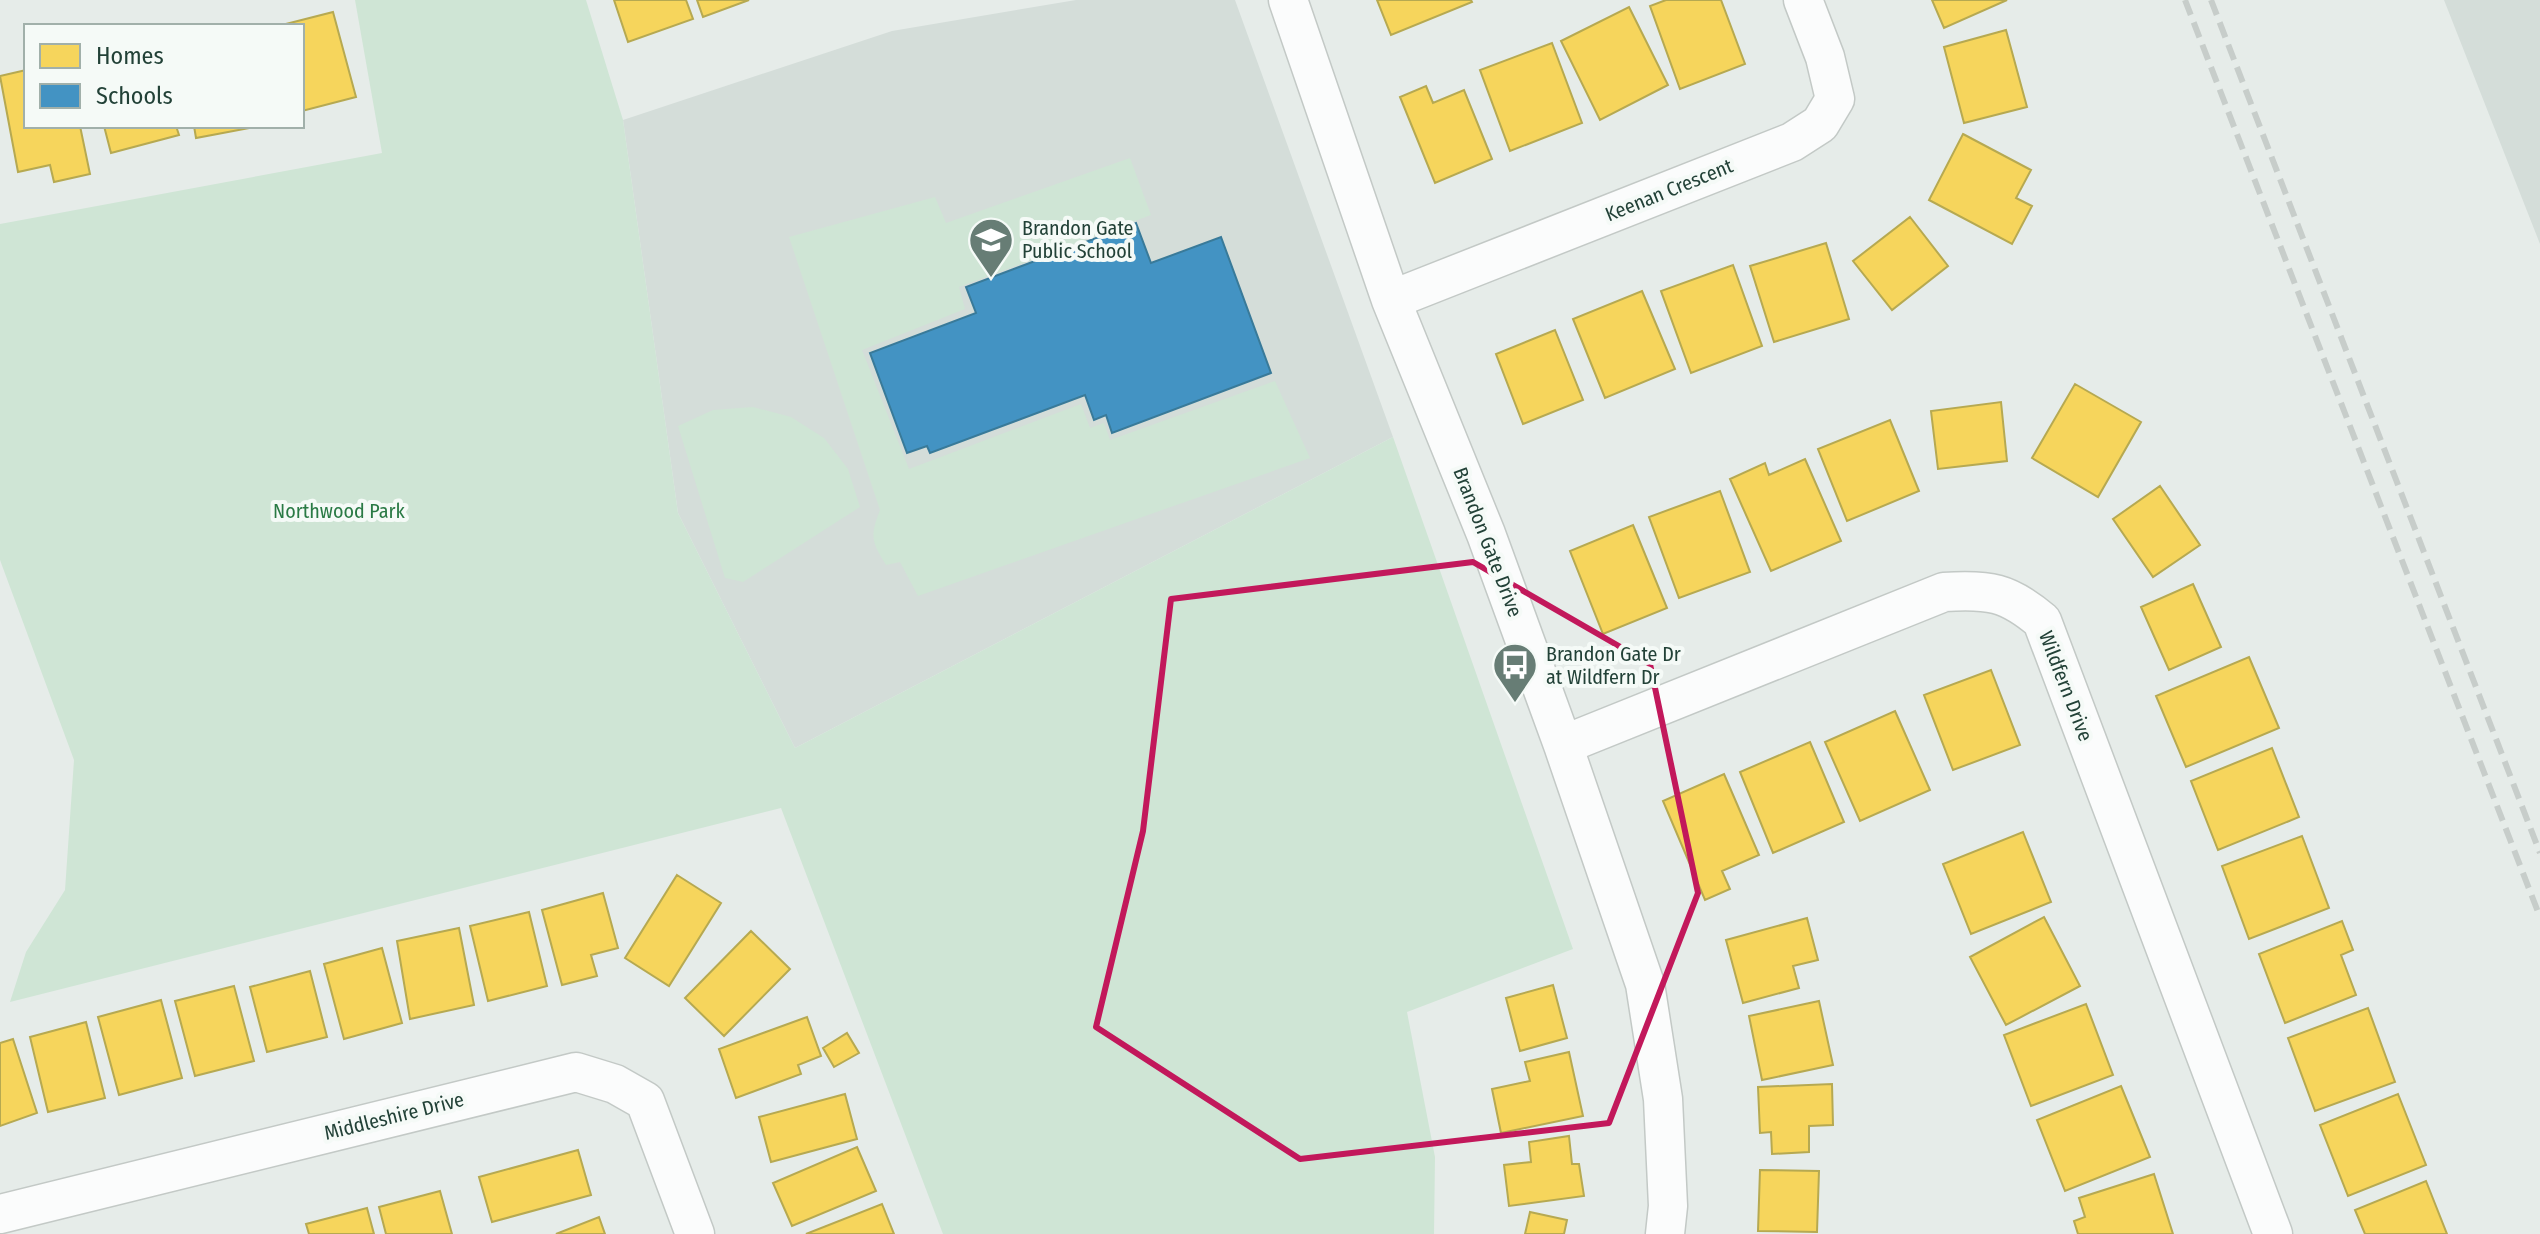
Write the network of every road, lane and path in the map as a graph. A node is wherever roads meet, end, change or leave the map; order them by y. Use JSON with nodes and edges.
{"nodes":[{"id":1,"x":1288,"y":0,"type":"edge"},
{"id":2,"x":1803,"y":0,"type":"edge"},
{"id":3,"x":1391,"y":300,"type":"junction"},
{"id":4,"x":1563,"y":745,"type":"junction"},
{"id":5,"x":0,"y":1214,"type":"edge"},
{"id":6,"x":695,"y":1234,"type":"edge"},
{"id":7,"x":1665,"y":1234,"type":"edge"},
{"id":8,"x":2273,"y":1234,"type":"edge"}],
"edges":[{"from":1,"to":3,"type":"street","name":"Brandon Gate Drive"},
{"from":2,"to":3,"type":"street","name":"Keenan Crescent"},
{"from":3,"to":4,"type":"street","name":"Brandon Gate Drive"},
{"from":4,"to":7,"type":"street","name":"Brandon Gate Drive"},
{"from":4,"to":8,"type":"street","name":"Wildfern Drive"},
{"from":5,"to":6,"type":"street","name":"Middleshire Drive"}]}
